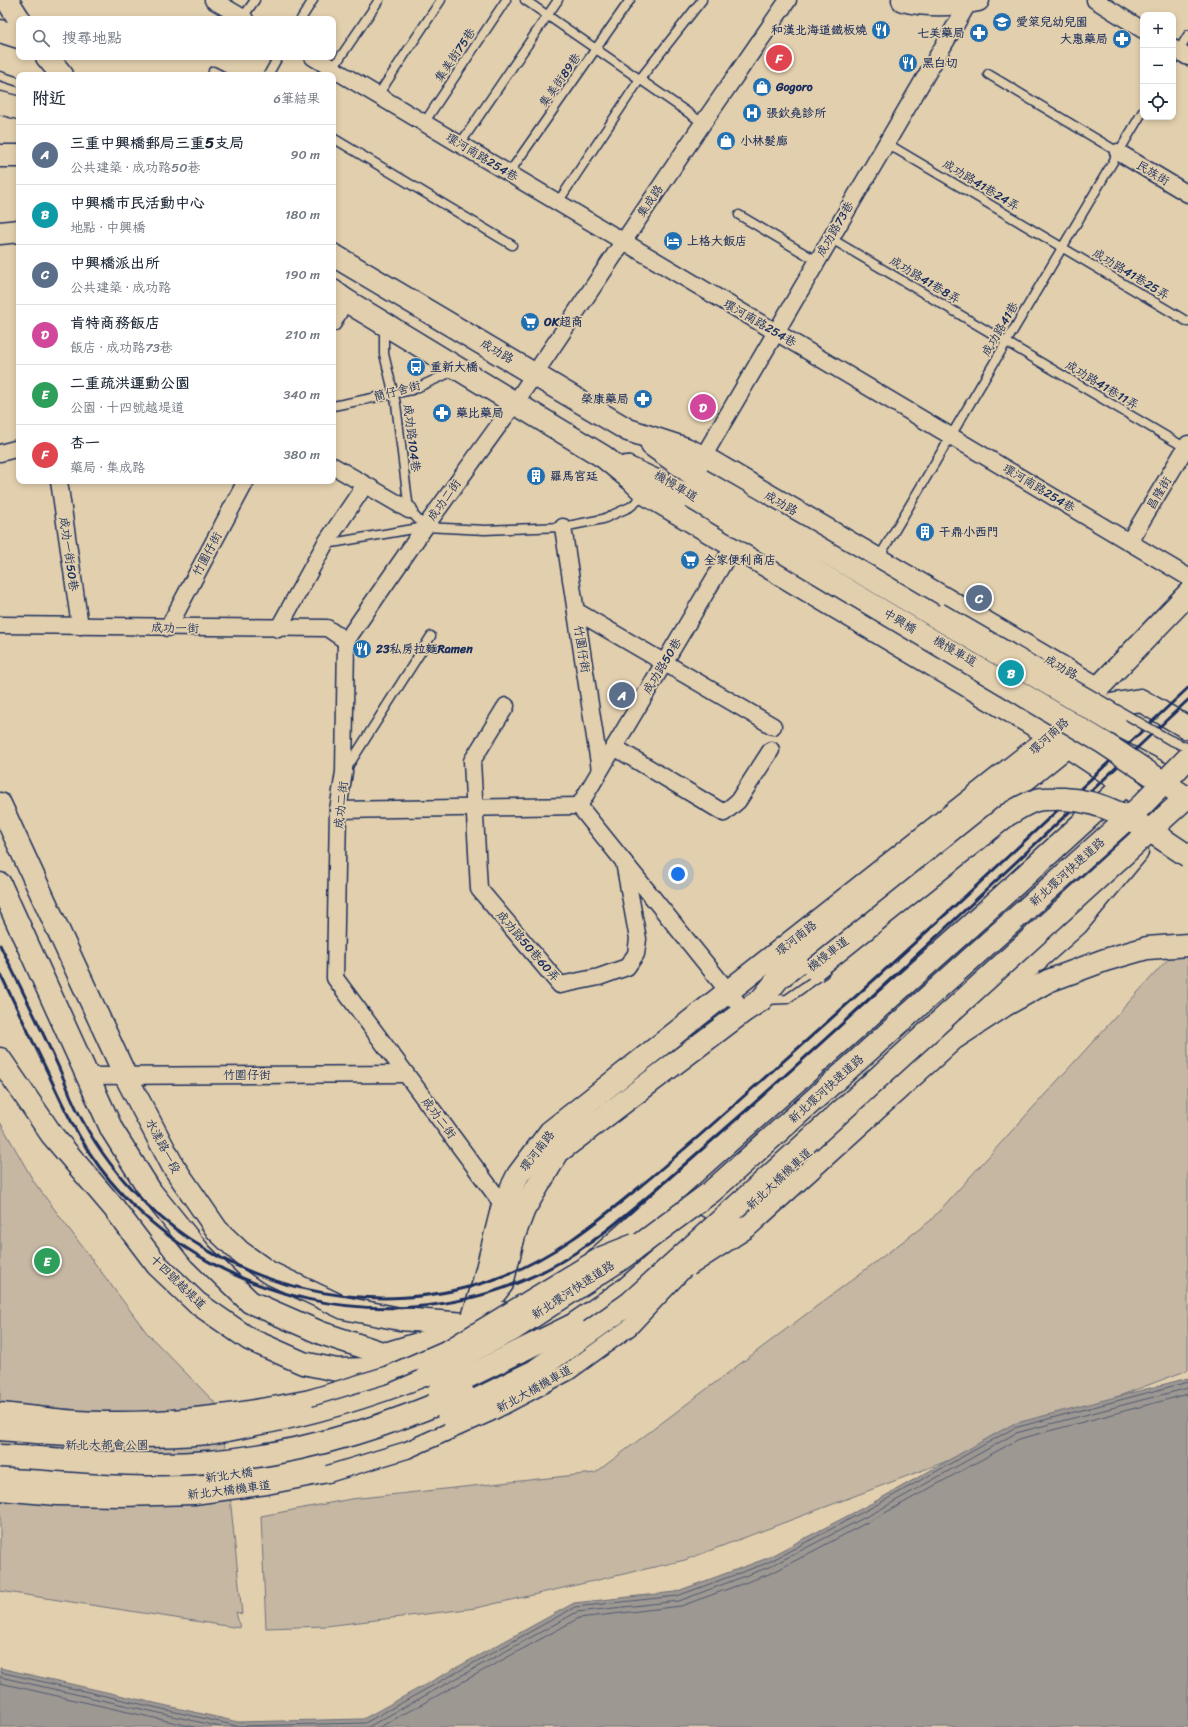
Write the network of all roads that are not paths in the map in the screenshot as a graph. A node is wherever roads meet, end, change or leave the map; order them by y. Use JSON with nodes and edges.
{"nodes":[{"id":1,"x":7,"y":0,"type":"edge"},
{"id":2,"x":213,"y":0,"type":"edge"},
{"id":3,"x":255,"y":0,"type":"edge"},
{"id":4,"x":313,"y":0,"type":"edge"},
{"id":5,"x":379,"y":0,"type":"edge"},
{"id":6,"x":441,"y":0,"type":"edge"},
{"id":7,"x":506,"y":0,"type":"edge"},
{"id":8,"x":525,"y":0,"type":"edge"},
{"id":9,"x":558,"y":0,"type":"edge"},
{"id":10,"x":630,"y":0,"type":"edge"},
{"id":11,"x":702,"y":0,"type":"edge"},
{"id":12,"x":788,"y":0,"type":"edge"},
{"id":13,"x":902,"y":0,"type":"edge"},
{"id":14,"x":1095,"y":0,"type":"edge"},
{"id":15,"x":974,"y":1,"type":"edge"},
{"id":16,"x":17,"y":16,"type":"edge"},
{"id":17,"x":241,"y":16,"type":"edge"},
{"id":18,"x":245,"y":16,"type":"edge"},
{"id":19,"x":303,"y":16,"type":"edge"},
{"id":20,"x":548,"y":16,"type":"junction"},
{"id":21,"x":1140,"y":28,"type":"edge"},
{"id":22,"x":0,"y":31,"type":"edge"},
{"id":23,"x":1188,"y":35,"type":"edge"},
{"id":24,"x":16,"y":36,"type":"edge"},
{"id":25,"x":596,"y":49,"type":"junction"},
{"id":26,"x":1178,"y":54,"type":"edge"},
{"id":27,"x":50,"y":60,"type":"edge"},
{"id":28,"x":276,"y":60,"type":"edge"},
{"id":29,"x":316,"y":60,"type":"edge"},
{"id":30,"x":60,"y":72,"type":"edge"},
{"id":31,"x":270,"y":72,"type":"edge"},
{"id":32,"x":330,"y":72,"type":"edge"},
{"id":33,"x":988,"y":74,"type":"dead end"},
{"id":34,"x":336,"y":75,"type":"edge"},
{"id":35,"x":0,"y":76,"type":"edge"},
{"id":36,"x":640,"y":79,"type":"junction"},
{"id":37,"x":16,"y":81,"type":"edge"},
{"id":38,"x":378,"y":95,"type":"junction"},
{"id":39,"x":0,"y":102,"type":"edge"},
{"id":40,"x":16,"y":107,"type":"edge"},
{"id":41,"x":1140,"y":116,"type":"edge"},
{"id":42,"x":703,"y":122,"type":"junction"},
{"id":43,"x":424,"y":123,"type":"junction"},
{"id":44,"x":336,"y":140,"type":"edge"},
{"id":45,"x":886,"y":143,"type":"junction"},
{"id":46,"x":460,"y":144,"type":"junction"},
{"id":47,"x":1118,"y":152,"type":"junction"},
{"id":48,"x":0,"y":156,"type":"edge"},
{"id":49,"x":16,"y":156,"type":"edge"},
{"id":50,"x":509,"y":173,"type":"junction"},
{"id":51,"x":1188,"y":194,"type":"edge"},
{"id":52,"x":558,"y":202,"type":"junction"},
{"id":53,"x":739,"y":215,"type":"dead end"},
{"id":54,"x":0,"y":232,"type":"edge"},
{"id":55,"x":16,"y":232,"type":"edge"},
{"id":56,"x":830,"y":238,"type":"junction"},
{"id":57,"x":623,"y":242,"type":"junction"},
{"id":58,"x":512,"y":245,"type":"dead end"},
{"id":59,"x":1062,"y":247,"type":"junction"},
{"id":60,"x":336,"y":257,"type":"edge"},
{"id":61,"x":817,"y":261,"type":"junction"},
{"id":62,"x":336,"y":295,"type":"edge"},
{"id":63,"x":1188,"y":322,"type":"edge"},
{"id":64,"x":384,"y":323,"type":"junction"},
{"id":65,"x":775,"y":331,"type":"junction"},
{"id":66,"x":1007,"y":342,"type":"junction"},
{"id":67,"x":459,"y":369,"type":"junction"},
{"id":68,"x":534,"y":373,"type":"junction"},
{"id":69,"x":393,"y":394,"type":"junction"},
{"id":70,"x":515,"y":404,"type":"junction"},
{"id":71,"x":336,"y":405,"type":"edge"},
{"id":72,"x":628,"y":430,"type":"junction"},
{"id":73,"x":951,"y":436,"type":"junction"},
{"id":74,"x":1187,"y":446,"type":"edge"},
{"id":75,"x":16,"y":449,"type":"edge"},
{"id":76,"x":0,"y":454,"type":"edge"},
{"id":77,"x":604,"y":457,"type":"junction"},
{"id":78,"x":336,"y":468,"type":"edge"},
{"id":79,"x":699,"y":476,"type":"junction"},
{"id":80,"x":59,"y":484,"type":"edge"},
{"id":81,"x":244,"y":484,"type":"edge"},
{"id":82,"x":366,"y":485,"type":"junction"},
{"id":83,"x":646,"y":494,"type":"junction"},
{"id":84,"x":670,"y":496,"type":"dead end"},
{"id":85,"x":409,"y":510,"type":"junction"},
{"id":86,"x":425,"y":527,"type":"junction"},
{"id":87,"x":563,"y":527,"type":"junction"},
{"id":88,"x":1130,"y":542,"type":"junction"},
{"id":89,"x":325,"y":544,"type":"junction"},
{"id":90,"x":733,"y":547,"type":"junction"},
{"id":91,"x":878,"y":559,"type":"junction"},
{"id":92,"x":1188,"y":577,"type":"edge"},
{"id":93,"x":1188,"y":594,"type":"edge"},
{"id":94,"x":933,"y":602,"type":"dead end"},
{"id":95,"x":576,"y":610,"type":"junction"},
{"id":96,"x":1188,"y":616,"type":"edge"},
{"id":97,"x":0,"y":625,"type":"edge"},
{"id":98,"x":80,"y":626,"type":"junction"},
{"id":99,"x":168,"y":628,"type":"junction"},
{"id":100,"x":278,"y":629,"type":"junction"},
{"id":101,"x":431,"y":636,"type":"dead end"},
{"id":102,"x":346,"y":641,"type":"junction"},
{"id":103,"x":664,"y":662,"type":"junction"},
{"id":104,"x":1097,"y":688,"type":"junction"},
{"id":105,"x":1005,"y":694,"type":"dead end"},
{"id":106,"x":506,"y":706,"type":"dead end"},
{"id":107,"x":1078,"y":710,"type":"junction"},
{"id":108,"x":1187,"y":725,"type":"edge"},
{"id":109,"x":773,"y":726,"type":"dead end"},
{"id":110,"x":1060,"y":741,"type":"junction"},
{"id":111,"x":614,"y":747,"type":"junction"},
{"id":112,"x":1188,"y":748,"type":"edge"},
{"id":113,"x":770,"y":750,"type":"dead end"},
{"id":114,"x":1188,"y":760,"type":"edge"},
{"id":115,"x":1188,"y":765,"type":"edge"},
{"id":116,"x":600,"y":770,"type":"junction"},
{"id":117,"x":344,"y":772,"type":"junction"},
{"id":118,"x":1125,"y":784,"type":"junction"},
{"id":119,"x":1188,"y":795,"type":"edge"},
{"id":120,"x":1188,"y":799,"type":"edge"},
{"id":121,"x":0,"y":804,"type":"edge"},
{"id":122,"x":579,"y":806,"type":"junction"},
{"id":123,"x":1048,"y":807,"type":"dead end"},
{"id":124,"x":1188,"y":807,"type":"edge"},
{"id":125,"x":474,"y":808,"type":"junction"},
{"id":126,"x":1151,"y":809,"type":"junction"},
{"id":127,"x":338,"y":810,"type":"junction"},
{"id":128,"x":1185,"y":859,"type":"edge"},
{"id":129,"x":624,"y":862,"type":"junction"},
{"id":130,"x":955,"y":868,"type":"dead end"},
{"id":131,"x":0,"y":884,"type":"edge"},
{"id":132,"x":889,"y":920,"type":"dead end"},
{"id":133,"x":1188,"y":945,"type":"edge"},
{"id":134,"x":729,"y":991,"type":"junction"},
{"id":135,"x":753,"y":1006,"type":"junction"},
{"id":136,"x":936,"y":1010,"type":"junction"},
{"id":137,"x":0,"y":1059,"type":"edge"},
{"id":138,"x":406,"y":1074,"type":"junction"},
{"id":139,"x":125,"y":1075,"type":"junction"},
{"id":140,"x":88,"y":1076,"type":"junction"},
{"id":141,"x":503,"y":1205,"type":"junction"},
{"id":142,"x":630,"y":1303,"type":"junction"},
{"id":143,"x":471,"y":1324,"type":"junction"},
{"id":144,"x":573,"y":1325,"type":"junction"},
{"id":145,"x":385,"y":1354,"type":"junction"},
{"id":146,"x":0,"y":1411,"type":"edge"},
{"id":147,"x":448,"y":1414,"type":"joint"},
{"id":148,"x":0,"y":1428,"type":"edge"},
{"id":149,"x":0,"y":1445,"type":"edge"},
{"id":150,"x":0,"y":1456,"type":"edge"},
{"id":151,"x":0,"y":1475,"type":"edge"},
{"id":152,"x":0,"y":1492,"type":"edge"}],
"edges":[{"from":1,"to":16,"type":"main road"},
{"from":2,"to":17,"type":"street"},
{"from":3,"to":18,"type":"lane"},
{"from":4,"to":19,"type":"lane"},
{"from":5,"to":32,"type":"lane"},
{"from":6,"to":38,"type":"lane"},
{"from":7,"to":43,"type":"lane","name":"集美街75巷"},
{"from":8,"to":20,"type":"lane"},
{"from":9,"to":20,"type":"lane"},
{"from":10,"to":25,"type":"lane","name":"集美街89巷"},
{"from":11,"to":36,"type":"lane"},
{"from":12,"to":42,"type":"street","name":"集成路"},
{"from":13,"to":15,"type":"main road"},
{"from":14,"to":21,"type":"street"},
{"from":15,"to":45,"type":"street","name":"成功路73巷"},
{"from":20,"to":25,"type":"lane"},
{"from":20,"to":46,"type":"lane"},
{"from":22,"to":24,"type":"main road"},
{"from":23,"to":26,"type":"lane"},
{"from":25,"to":36,"type":"lane"},
{"from":25,"to":50,"type":"lane","name":"集美街89巷"},
{"from":27,"to":30,"type":"main road"},
{"from":28,"to":31,"type":"lane"},
{"from":29,"to":32,"type":"street","name":"環河南路254巷"},
{"from":33,"to":47,"type":"lane"},
{"from":34,"to":38,"type":"street","name":"環河南路254巷"},
{"from":35,"to":37,"type":"lane"},
{"from":36,"to":42,"type":"lane"},
{"from":36,"to":52,"type":"lane"},
{"from":38,"to":43,"type":"street","name":"環河南路254巷"},
{"from":39,"to":40,"type":"main road"},
{"from":41,"to":47,"type":"lane","name":"成功路41巷"},
{"from":42,"to":57,"type":"street","name":"集成路"},
{"from":43,"to":46,"type":"street","name":"環河南路254巷"},
{"from":44,"to":58,"type":"lane"},
{"from":45,"to":56,"type":"street","name":"成功路73巷"},
{"from":45,"to":59,"type":"lane","name":"成功路41巷24弄"},
{"from":46,"to":50,"type":"street","name":"環河南路254巷"},
{"from":47,"to":51,"type":"street","name":"民族街"},
{"from":47,"to":59,"type":"lane","name":"成功路41巷"},
{"from":48,"to":49,"type":"main road"},
{"from":50,"to":52,"type":"street","name":"環河南路254巷"},
{"from":52,"to":57,"type":"street","name":"環河南路254巷"},
{"from":53,"to":61,"type":"lane"},
{"from":54,"to":55,"type":"main road"},
{"from":56,"to":61,"type":"street","name":"成功路73巷"},
{"from":56,"to":66,"type":"lane","name":"成功路41巷8弄"},
{"from":57,"to":65,"type":"street","name":"環河南路254巷"},
{"from":57,"to":68,"type":"street","name":"集成路"},
{"from":59,"to":63,"type":"lane","name":"成功路41巷25弄"},
{"from":59,"to":66,"type":"lane","name":"成功路41巷"},
{"from":60,"to":68,"type":"main road","name":"成功路"},
{"from":61,"to":65,"type":"street","name":"成功路73巷"},
{"from":62,"to":64,"type":"main road"},
{"from":64,"to":67,"type":"main road"},
{"from":64,"to":69,"type":"lane","name":"成功路104巷"},
{"from":65,"to":73,"type":"street","name":"環河南路254巷"},
{"from":65,"to":79,"type":"street","name":"成功路73巷"},
{"from":66,"to":73,"type":"lane","name":"成功路41巷"},
{"from":66,"to":74,"type":"lane","name":"成功路41巷11弄"},
{"from":67,"to":69,"type":"lane","name":"簡仔舍街"},
{"from":67,"to":70,"type":"main road"},
{"from":68,"to":70,"type":"street","name":"集成路"},
{"from":68,"to":72,"type":"main road","name":"成功路"},
{"from":69,"to":71,"type":"lane","name":"簡仔舍街"},
{"from":69,"to":85,"type":"lane","name":"成功路104巷"},
{"from":70,"to":77,"type":"main road"},
{"from":70,"to":86,"type":"street","name":"成功二街"},
{"from":72,"to":79,"type":"main road","name":"中興橋"},
{"from":72,"to":79,"type":"main road","name":"成功路"},
{"from":73,"to":88,"type":"street","name":"環河南路254巷"},
{"from":73,"to":91,"type":"lane","name":"成功路41巷"},
{"from":74,"to":88,"type":"street","name":"昌隆街"},
{"from":75,"to":76,"type":"street"},
{"from":77,"to":79,"type":"main road","name":"中興橋"},
{"from":77,"to":83,"type":"main road"},
{"from":77,"to":84,"type":"lane","name":"機慢車道"},
{"from":78,"to":82,"type":"street"},
{"from":79,"to":91,"type":"main road","name":"成功路"},
{"from":79,"to":114,"type":"main road","name":"中興橋","bridge":true},
{"from":79,"to":120,"type":"main road","name":"中興橋","bridge":true},
{"from":80,"to":98,"type":"street","name":"成功一街50巷"},
{"from":81,"to":99,"type":"street","name":"竹圍仔街"},
{"from":82,"to":85,"type":"street"},
{"from":82,"to":89,"type":"street"},
{"from":83,"to":87,"type":"lane"},
{"from":83,"to":90,"type":"main road"},
{"from":85,"to":86,"type":"lane"},
{"from":86,"to":87,"type":"lane"},
{"from":86,"to":89,"type":"lane"},
{"from":86,"to":102,"type":"street","name":"成功二街"},
{"from":87,"to":95,"type":"street","name":"竹圍仔街"},
{"from":88,"to":92,"type":"street","name":"環河南路254巷"},
{"from":89,"to":100,"type":"street"},
{"from":90,"to":103,"type":"street","name":"成功路50巷"},
{"from":90,"to":110,"type":"main road"},
{"from":91,"to":104,"type":"main road","name":"成功路"},
{"from":93,"to":104,"type":"main road","name":"環河南路"},
{"from":94,"to":112,"type":"lane","bridge":true},
{"from":95,"to":103,"type":"street"},
{"from":95,"to":116,"type":"street","name":"竹圍仔街"},
{"from":96,"to":107,"type":"main road","name":"環河南路"},
{"from":97,"to":98,"type":"street","name":"成功一街"},
{"from":98,"to":99,"type":"street","name":"成功一街"},
{"from":99,"to":100,"type":"street","name":"成功一街"},
{"from":100,"to":102,"type":"street","name":"成功一街"},
{"from":101,"to":117,"type":"lane"},
{"from":102,"to":117,"type":"street","name":"成功二街"},
{"from":103,"to":109,"type":"street"},
{"from":103,"to":111,"type":"street","name":"成功路50巷"},
{"from":104,"to":107,"type":"main road"},
{"from":104,"to":110,"type":"main road","name":"環河南路"},
{"from":105,"to":124,"type":"lane","bridge":true},
{"from":106,"to":125,"type":"street"},
{"from":107,"to":108,"type":"main road"},
{"from":107,"to":110,"type":"main road"},
{"from":110,"to":118,"type":"main road"},
{"from":110,"to":134,"type":"main road","name":"環河南路"},
{"from":110,"to":135,"type":"main road","name":"環河南路"},
{"from":111,"to":113,"type":"street"},
{"from":111,"to":116,"type":"street","name":"成功路50巷"},
{"from":114,"to":126,"type":"main road","name":"新北環河快速道路","bridge":true},
{"from":115,"to":126,"type":"main road","bridge":true},
{"from":116,"to":122,"type":"street","name":"成功路50巷"},
{"from":117,"to":127,"type":"street","name":"成功二街"},
{"from":118,"to":126,"type":"main road"},
{"from":118,"to":143,"type":"main road"},
{"from":119,"to":126,"type":"main road"},
{"from":119,"to":142,"type":"main road","name":"新北環河快速道路","bridge":true},
{"from":121,"to":139,"type":"main road","name":"水漾路一段"},
{"from":122,"to":125,"type":"street"},
{"from":122,"to":129,"type":"street"},
{"from":123,"to":128,"type":"lane","bridge":true},
{"from":125,"to":127,"type":"street"},
{"from":125,"to":129,"type":"street","name":"成功路50巷60弄"},
{"from":126,"to":136,"type":"main road"},
{"from":126,"to":145,"type":"main road"},
{"from":126,"to":148,"type":"main road","name":"新北環河快速道路","bridge":true},
{"from":127,"to":138,"type":"street","name":"成功二街"},
{"from":128,"to":135,"type":"main road","bridge":true},
{"from":129,"to":134,"type":"street"},
{"from":130,"to":132,"type":"lane"},
{"from":131,"to":140,"type":"main road"},
{"from":133,"to":142,"type":"main road","bridge":true},
{"from":134,"to":135,"type":"street"},
{"from":134,"to":141,"type":"main road","name":"環河南路"},
{"from":135,"to":143,"type":"main road","name":"環河南路"},
{"from":136,"to":144,"type":"main road"},
{"from":136,"to":146,"type":"street","bridge":true},
{"from":136,"to":152,"type":"street","name":"新北大橋機車道","bridge":true},
{"from":137,"to":145,"type":"main road","name":"十四號越堤道"},
{"from":138,"to":139,"type":"street","name":"竹圍仔街"},
{"from":138,"to":141,"type":"street","name":"成功二街"},
{"from":139,"to":140,"type":"street","name":"竹圍仔街"},
{"from":139,"to":143,"type":"main road","name":"水漾路一段"},
{"from":140,"to":145,"type":"main road"},
{"from":141,"to":143,"type":"main road","name":"環河南路"},
{"from":142,"to":147,"type":"main road","name":"新北環河快速道路","bridge":true},
{"from":143,"to":145,"type":"main road"},
{"from":144,"to":149,"type":"main road","bridge":true},
{"from":144,"to":150,"type":"main road","bridge":true},
{"from":147,"to":151,"type":"main road","name":"新北大橋"}]}
